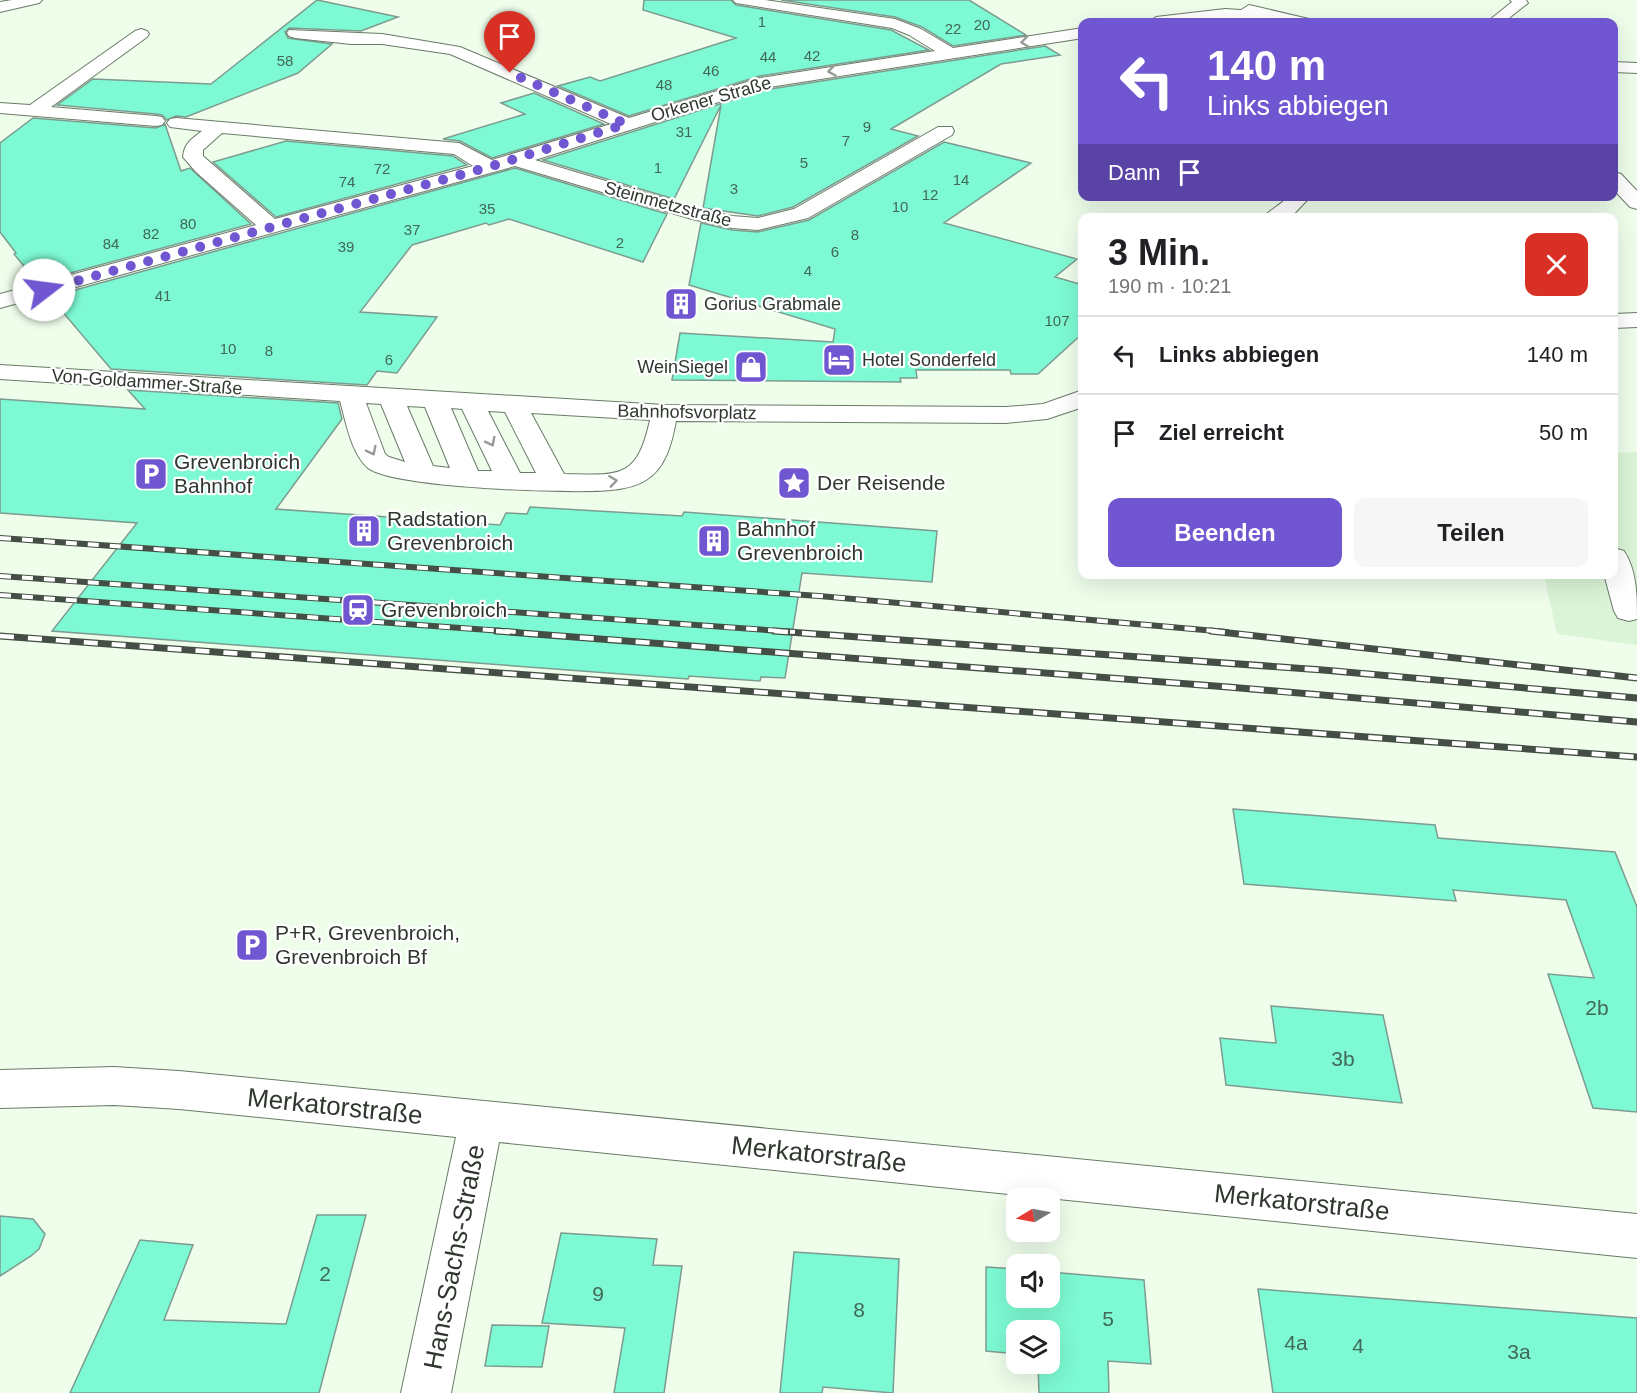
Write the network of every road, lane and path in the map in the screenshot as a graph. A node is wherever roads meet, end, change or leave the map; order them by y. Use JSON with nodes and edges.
{"nodes":[{"id":1,"x":34,"y":0,"type":"edge"},
{"id":2,"x":741,"y":0,"type":"edge"},
{"id":3,"x":1518,"y":0,"type":"edge"},
{"id":4,"x":1224,"y":1,"type":"edge"},
{"id":5,"x":0,"y":7,"type":"edge"},
{"id":6,"x":1270,"y":16,"type":"junction"},
{"id":7,"x":1190,"y":18,"type":"edge"},
{"id":8,"x":1281,"y":18,"type":"edge"},
{"id":9,"x":1500,"y":18,"type":"edge"},
{"id":10,"x":295,"y":33,"type":"dead end"},
{"id":11,"x":141,"y":34,"type":"dead end"},
{"id":12,"x":1078,"y":34,"type":"edge"},
{"id":13,"x":951,"y":53,"type":"junction"},
{"id":14,"x":1618,"y":67,"type":"edge"},
{"id":15,"x":1637,"y":68,"type":"edge"},
{"id":16,"x":0,"y":108,"type":"edge"},
{"id":17,"x":33,"y":111,"type":"junction"},
{"id":18,"x":156,"y":121,"type":"dead end"},
{"id":19,"x":176,"y":123,"type":"dead end"},
{"id":20,"x":626,"y":124,"type":"junction"},
{"id":21,"x":218,"y":127,"type":"junction"},
{"id":22,"x":945,"y":131,"type":"dead end"},
{"id":23,"x":515,"y":160,"type":"junction"},
{"id":24,"x":489,"y":167,"type":"junction"},
{"id":25,"x":1618,"y":182,"type":"edge"},
{"id":26,"x":1296,"y":201,"type":"edge"},
{"id":27,"x":1637,"y":203,"type":"edge"},
{"id":28,"x":1283,"y":213,"type":"edge"},
{"id":29,"x":271,"y":227,"type":"junction"},
{"id":30,"x":0,"y":301,"type":"edge"},
{"id":31,"x":1637,"y":320,"type":"edge"},
{"id":32,"x":1618,"y":321,"type":"edge"},
{"id":33,"x":0,"y":372,"type":"edge"},
{"id":34,"x":25,"y":374,"type":"junction"},
{"id":35,"x":295,"y":393,"type":"joint"},
{"id":36,"x":351,"y":396,"type":"junction"},
{"id":37,"x":0,"y":397,"type":"edge"},
{"id":38,"x":392,"y":399,"type":"junction"},
{"id":39,"x":1078,"y":400,"type":"edge"},
{"id":40,"x":436,"y":402,"type":"junction"},
{"id":41,"x":472,"y":404,"type":"junction"},
{"id":42,"x":515,"y":406,"type":"junction"},
{"id":43,"x":665,"y":413,"type":"junction"},
{"id":44,"x":423,"y":474,"type":"junction"},
{"id":45,"x":468,"y":478,"type":"junction"},
{"id":46,"x":510,"y":480,"type":"junction"},
{"id":47,"x":554,"y":482,"type":"junction"},
{"id":48,"x":1637,"y":554,"type":"edge"},
{"id":49,"x":1618,"y":556,"type":"edge"},
{"id":50,"x":1618,"y":571,"type":"edge"},
{"id":51,"x":1629,"y":611,"type":"dead end"},
{"id":52,"x":0,"y":1089,"type":"edge"},
{"id":53,"x":481,"y":1122,"type":"junction"},
{"id":54,"x":1637,"y":1236,"type":"edge"},
{"id":55,"x":426,"y":1393,"type":"edge"}],
"edges":[{"from":1,"to":5,"type":"street"},
{"from":2,"to":13,"type":"street"},
{"from":3,"to":9,"type":"street"},
{"from":4,"to":6,"type":"street"},
{"from":6,"to":7,"type":"street"},
{"from":6,"to":8,"type":"street"},
{"from":10,"to":20,"type":"street"},
{"from":11,"to":17,"type":"street"},
{"from":12,"to":13,"type":"street","name":"Orkener Straße","one_way":true},
{"from":13,"to":20,"type":"street","name":"Orkener Straße","one_way":true},
{"from":14,"to":15,"type":"street"},
{"from":16,"to":17,"type":"street"},
{"from":17,"to":18,"type":"street"},
{"from":19,"to":21,"type":"street"},
{"from":20,"to":23,"type":"street","name":"Orkener Straße"},
{"from":21,"to":24,"type":"street"},
{"from":21,"to":29,"type":"street"},
{"from":22,"to":23,"type":"street","name":"Steinmetzstraße"},
{"from":23,"to":24,"type":"street","name":"Orkener Straße"},
{"from":24,"to":29,"type":"street","name":"Orkener Straße"},
{"from":25,"to":27,"type":"street"},
{"from":26,"to":28,"type":"street"},
{"from":29,"to":30,"type":"street","name":"Orkener Straße"},
{"from":31,"to":32,"type":"street"},
{"from":33,"to":34,"type":"street","name":"Von-Goldammer-Straße"},
{"from":34,"to":35,"type":"street","name":"Von-Goldammer-Straße"},
{"from":34,"to":37,"type":"street"},
{"from":35,"to":36,"type":"street","name":"Bahnhofsvorplatz"},
{"from":36,"to":38,"type":"street","name":"Bahnhofsvorplatz"},
{"from":36,"to":44,"type":"street","one_way":true},
{"from":38,"to":40,"type":"street","name":"Bahnhofsvorplatz"},
{"from":38,"to":44,"type":"street"},
{"from":39,"to":43,"type":"street","name":"Bahnhofsvorplatz"},
{"from":40,"to":41,"type":"street","name":"Bahnhofsvorplatz"},
{"from":40,"to":45,"type":"street"},
{"from":41,"to":42,"type":"street","name":"Bahnhofsvorplatz"},
{"from":41,"to":46,"type":"street","one_way":true},
{"from":42,"to":43,"type":"street","name":"Bahnhofsvorplatz"},
{"from":42,"to":47,"type":"street"},
{"from":47,"to":43,"type":"street","one_way":true},
{"from":44,"to":45,"type":"street"},
{"from":45,"to":46,"type":"street"},
{"from":46,"to":47,"type":"street"},
{"from":48,"to":49,"type":"street"},
{"from":50,"to":51,"type":"street"},
{"from":52,"to":53,"type":"street","name":"Merkatorstraße"},
{"from":53,"to":54,"type":"street","name":"Merkatorstraße"},
{"from":53,"to":55,"type":"street","name":"Hans-Sachs-Straße"}]}
